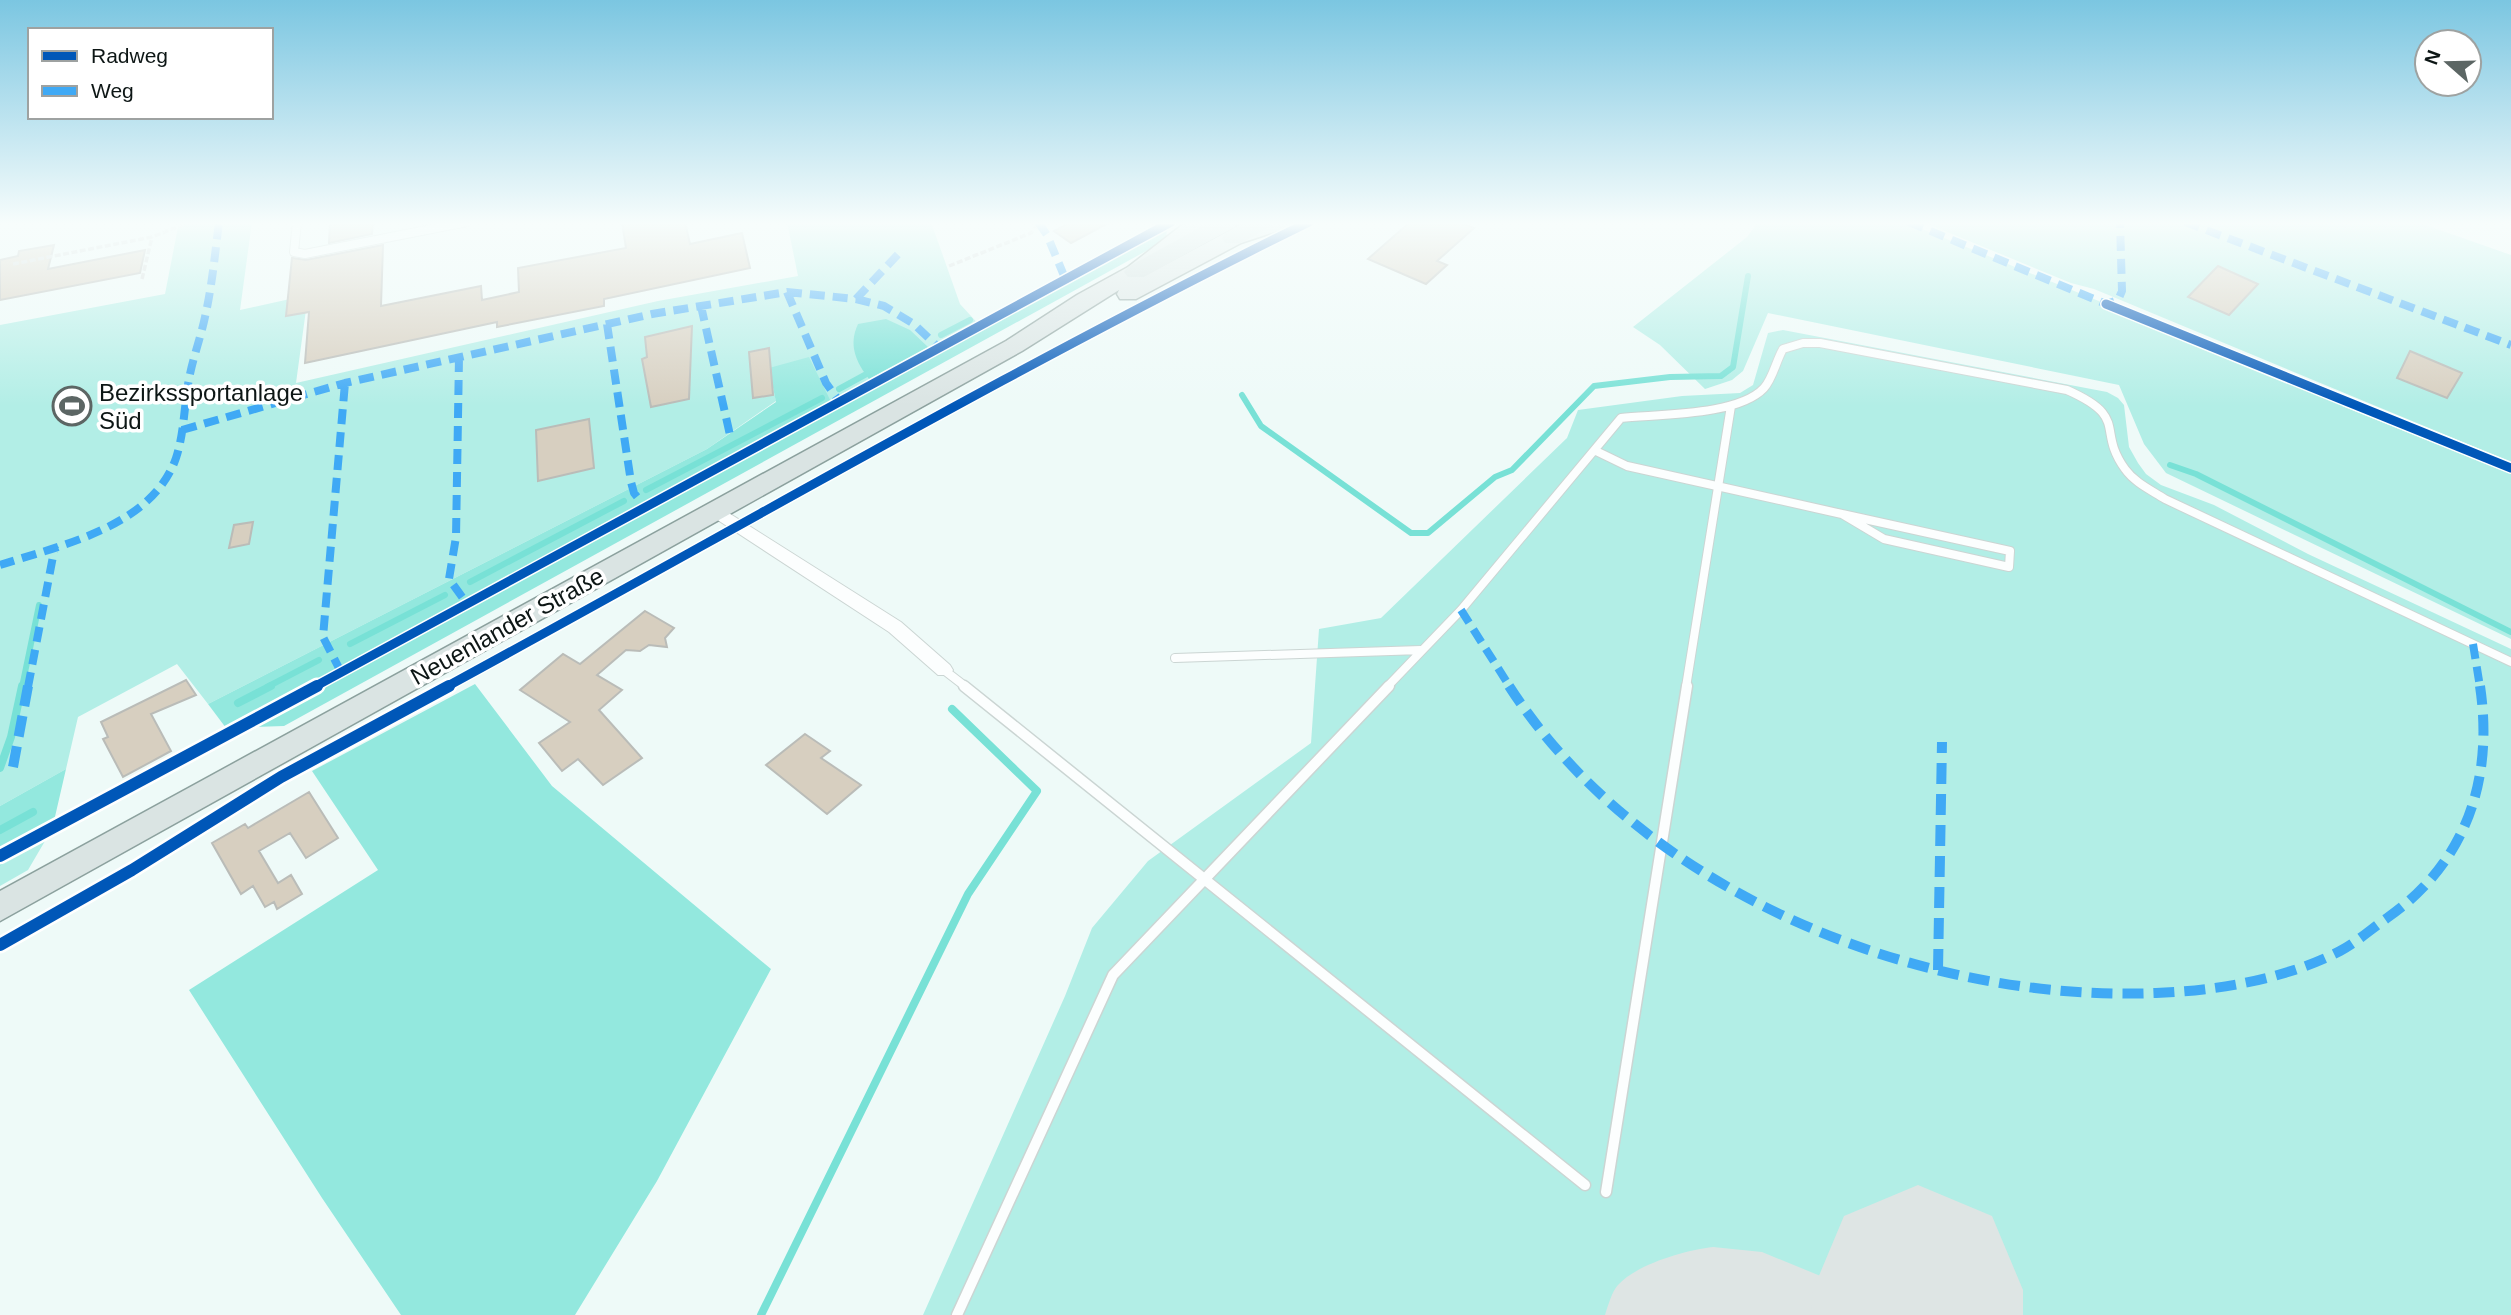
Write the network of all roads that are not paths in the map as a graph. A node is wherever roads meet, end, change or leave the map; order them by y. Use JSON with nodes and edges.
{"nodes":[{"id":1,"x":1115,"y":283,"type":"edge"},
{"id":2,"x":1142,"y":283,"type":"edge"},
{"id":3,"x":1014,"y":346,"type":"junction"},
{"id":4,"x":1731,"y":406,"type":"junction"},
{"id":5,"x":1595,"y":451,"type":"junction"},
{"id":6,"x":1717,"y":485,"type":"junction"},
{"id":7,"x":716,"y":511,"type":"junction"},
{"id":8,"x":1841,"y":513,"type":"junction"},
{"id":9,"x":1421,"y":650,"type":"junction"},
{"id":10,"x":1175,"y":658,"type":"dead end"},
{"id":11,"x":2511,"y":662,"type":"edge"},
{"id":12,"x":944,"y":670,"type":"joint"},
{"id":13,"x":1204,"y":878,"type":"junction"},
{"id":14,"x":0,"y":907,"type":"edge"},
{"id":15,"x":1585,"y":1185,"type":"dead end"},
{"id":16,"x":1606,"y":1192,"type":"dead end"},
{"id":17,"x":957,"y":1315,"type":"edge"}],
"edges":[{"from":1,"to":3,"type":"main road","name":"Neuenlander Straße"},
{"from":2,"to":3,"type":"main road","name":"Neuenlander Straße"},
{"from":3,"to":7,"type":"main road","name":"Neuenlander Straße"},
{"from":4,"to":5,"type":"lane"},
{"from":4,"to":6,"type":"lane"},
{"from":4,"to":11,"type":"lane"},
{"from":5,"to":6,"type":"lane"},
{"from":5,"to":9,"type":"lane"},
{"from":6,"to":8,"type":"lane"},
{"from":6,"to":16,"type":"lane"},
{"from":7,"to":12,"type":"street"},
{"from":7,"to":14,"type":"main road","name":"Neuenlander Straße"},
{"from":8,"to":8,"type":"lane"},
{"from":9,"to":10,"type":"lane"},
{"from":9,"to":13,"type":"lane"},
{"from":12,"to":13,"type":"lane"},
{"from":13,"to":15,"type":"lane"},
{"from":13,"to":17,"type":"lane"}]}
